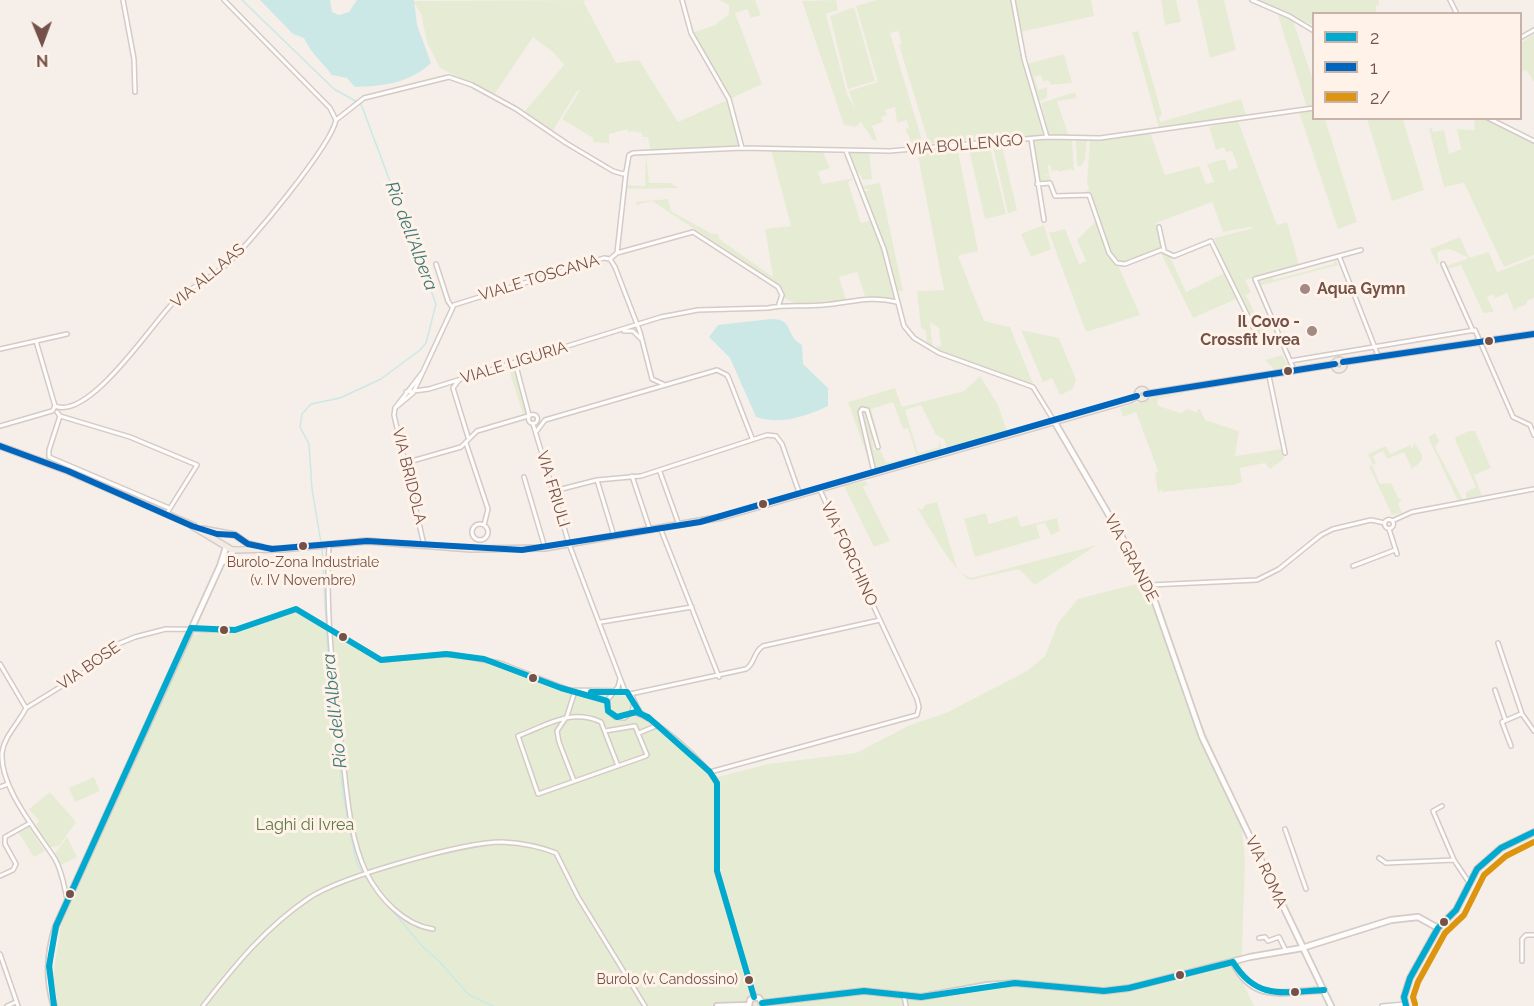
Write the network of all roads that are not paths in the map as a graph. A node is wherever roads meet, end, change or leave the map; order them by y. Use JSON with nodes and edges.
{"nodes":[{"id":1,"x":123,"y":0,"type":"edge"},
{"id":2,"x":224,"y":0,"type":"edge"},
{"id":3,"x":682,"y":0,"type":"edge"},
{"id":4,"x":1013,"y":0,"type":"edge"},
{"id":5,"x":1252,"y":0,"type":"edge"},
{"id":6,"x":1312,"y":30,"type":"edge"},
{"id":7,"x":135,"y":92,"type":"dead end"},
{"id":8,"x":1312,"y":108,"type":"edge"},
{"id":9,"x":336,"y":120,"type":"junction"},
{"id":10,"x":1492,"y":120,"type":"edge"},
{"id":11,"x":1047,"y":137,"type":"junction"},
{"id":12,"x":1031,"y":139,"type":"junction"},
{"id":13,"x":1534,"y":141,"type":"edge"},
{"id":14,"x":742,"y":148,"type":"junction"},
{"id":15,"x":846,"y":151,"type":"junction"},
{"id":16,"x":627,"y":171,"type":"junction"},
{"id":17,"x":1037,"y":184,"type":"junction"},
{"id":18,"x":1044,"y":220,"type":"dead end"},
{"id":19,"x":1159,"y":227,"type":"dead end"},
{"id":20,"x":1164,"y":250,"type":"junction"},
{"id":21,"x":1361,"y":250,"type":"dead end"},
{"id":22,"x":617,"y":253,"type":"junction"},
{"id":23,"x":1339,"y":256,"type":"junction"},
{"id":24,"x":609,"y":259,"type":"junction"},
{"id":25,"x":436,"y":264,"type":"dead end"},
{"id":26,"x":1443,"y":264,"type":"dead end"},
{"id":27,"x":897,"y":302,"type":"junction"},
{"id":28,"x":779,"y":304,"type":"junction"},
{"id":29,"x":453,"y":306,"type":"junction"},
{"id":30,"x":637,"y":324,"type":"junction"},
{"id":31,"x":621,"y":331,"type":"junction"},
{"id":32,"x":1473,"y":331,"type":"junction"},
{"id":33,"x":67,"y":334,"type":"dead end"},
{"id":34,"x":1534,"y":334,"type":"edge"},
{"id":35,"x":1280,"y":337,"type":"junction"},
{"id":36,"x":36,"y":341,"type":"junction"},
{"id":37,"x":642,"y":341,"type":"junction"},
{"id":38,"x":1412,"y":341,"type":"junction"},
{"id":39,"x":1481,"y":343,"type":"junction"},
{"id":40,"x":1375,"y":347,"type":"junction"},
{"id":41,"x":0,"y":349,"type":"edge"},
{"id":42,"x":1337,"y":353,"type":"junction"},
{"id":43,"x":1417,"y":353,"type":"junction"},
{"id":44,"x":1379,"y":359,"type":"junction"},
{"id":45,"x":1290,"y":361,"type":"junction"},
{"id":46,"x":515,"y":362,"type":"junction"},
{"id":47,"x":1339,"y":364,"type":"junction"},
{"id":48,"x":1294,"y":372,"type":"junction"},
{"id":49,"x":422,"y":373,"type":"junction"},
{"id":50,"x":1269,"y":376,"type":"junction"},
{"id":51,"x":463,"y":378,"type":"junction"},
{"id":52,"x":651,"y":379,"type":"junction"},
{"id":53,"x":417,"y":383,"type":"junction"},
{"id":54,"x":665,"y":385,"type":"junction"},
{"id":55,"x":429,"y":389,"type":"junction"},
{"id":56,"x":645,"y":390,"type":"junction"},
{"id":57,"x":414,"y":391,"type":"junction"},
{"id":58,"x":406,"y":392,"type":"junction"},
{"id":59,"x":395,"y":408,"type":"junction"},
{"id":60,"x":56,"y":409,"type":"junction"},
{"id":61,"x":60,"y":416,"type":"junction"},
{"id":62,"x":528,"y":416,"type":"junction"},
{"id":63,"x":1054,"y":422,"type":"junction"},
{"id":64,"x":537,"y":423,"type":"junction"},
{"id":65,"x":0,"y":426,"type":"edge"},
{"id":66,"x":536,"y":433,"type":"junction"},
{"id":67,"x":1534,"y":435,"type":"edge"},
{"id":68,"x":468,"y":437,"type":"junction"},
{"id":69,"x":752,"y":438,"type":"junction"},
{"id":70,"x":465,"y":443,"type":"junction"},
{"id":71,"x":0,"y":446,"type":"edge"},
{"id":72,"x":878,"y":447,"type":"dead end"},
{"id":73,"x":1286,"y":453,"type":"dead end"},
{"id":74,"x":405,"y":463,"type":"junction"},
{"id":75,"x":660,"y":471,"type":"junction"},
{"id":76,"x":874,"y":473,"type":"junction"},
{"id":77,"x":632,"y":476,"type":"junction"},
{"id":78,"x":524,"y":477,"type":"dead end"},
{"id":79,"x":597,"y":480,"type":"junction"},
{"id":80,"x":820,"y":489,"type":"junction"},
{"id":81,"x":1534,"y":489,"type":"edge"},
{"id":82,"x":554,"y":491,"type":"junction"},
{"id":83,"x":800,"y":495,"type":"junction"},
{"id":84,"x":169,"y":508,"type":"junction"},
{"id":85,"x":166,"y":514,"type":"junction"},
{"id":86,"x":1392,"y":521,"type":"junction"},
{"id":87,"x":1385,"y":523,"type":"junction"},
{"id":88,"x":484,"y":525,"type":"junction"},
{"id":89,"x":192,"y":526,"type":"junction"},
{"id":90,"x":680,"y":526,"type":"junction"},
{"id":91,"x":1389,"y":529,"type":"junction"},
{"id":92,"x":661,"y":530,"type":"junction"},
{"id":93,"x":651,"y":532,"type":"junction"},
{"id":94,"x":229,"y":536,"type":"junction"},
{"id":95,"x":614,"y":537,"type":"junction"},
{"id":96,"x":239,"y":539,"type":"junction"},
{"id":97,"x":328,"y":544,"type":"junction"},
{"id":98,"x":569,"y":544,"type":"junction"},
{"id":99,"x":424,"y":545,"type":"junction"},
{"id":100,"x":226,"y":547,"type":"junction"},
{"id":101,"x":545,"y":548,"type":"junction"},
{"id":102,"x":272,"y":549,"type":"junction"},
{"id":103,"x":235,"y":550,"type":"junction"},
{"id":104,"x":221,"y":564,"type":"junction"},
{"id":105,"x":1353,"y":566,"type":"dead end"},
{"id":106,"x":1149,"y":585,"type":"junction"},
{"id":107,"x":692,"y":608,"type":"junction"},
{"id":108,"x":880,"y":620,"type":"junction"},
{"id":109,"x":601,"y":622,"type":"junction"},
{"id":110,"x":191,"y":628,"type":"junction"},
{"id":111,"x":329,"y":629,"type":"junction"},
{"id":112,"x":1498,"y":643,"type":"dead end"},
{"id":113,"x":0,"y":664,"type":"edge"},
{"id":114,"x":620,"y":677,"type":"junction"},
{"id":115,"x":719,"y":677,"type":"junction"},
{"id":116,"x":1495,"y":690,"type":"dead end"},
{"id":117,"x":575,"y":692,"type":"junction"},
{"id":118,"x":582,"y":692,"type":"junction"},
{"id":119,"x":613,"y":693,"type":"junction"},
{"id":120,"x":630,"y":696,"type":"junction"},
{"id":121,"x":607,"y":701,"type":"junction"},
{"id":122,"x":26,"y":708,"type":"junction"},
{"id":123,"x":631,"y":713,"type":"junction"},
{"id":124,"x":640,"y":713,"type":"junction"},
{"id":125,"x":1521,"y":714,"type":"junction"},
{"id":126,"x":567,"y":716,"type":"junction"},
{"id":127,"x":1505,"y":719,"type":"junction"},
{"id":128,"x":658,"y":725,"type":"junction"},
{"id":129,"x":605,"y":730,"type":"junction"},
{"id":130,"x":1534,"y":731,"type":"edge"},
{"id":131,"x":639,"y":733,"type":"junction"},
{"id":132,"x":1202,"y":737,"type":"joint"},
{"id":133,"x":1511,"y":746,"type":"dead end"},
{"id":134,"x":618,"y":766,"type":"junction"},
{"id":135,"x":710,"y":772,"type":"junction"},
{"id":136,"x":574,"y":781,"type":"junction"},
{"id":137,"x":8,"y":784,"type":"junction"},
{"id":138,"x":0,"y":788,"type":"edge"},
{"id":139,"x":1442,"y":806,"type":"dead end"},
{"id":140,"x":30,"y":823,"type":"junction"},
{"id":141,"x":1285,"y":829,"type":"dead end"},
{"id":142,"x":1534,"y":832,"type":"edge"},
{"id":143,"x":1379,"y":858,"type":"dead end"},
{"id":144,"x":1454,"y":860,"type":"junction"},
{"id":145,"x":367,"y":874,"type":"junction"},
{"id":146,"x":0,"y":876,"type":"edge"},
{"id":147,"x":1470,"y":884,"type":"junction"},
{"id":148,"x":1306,"y":889,"type":"dead end"},
{"id":149,"x":68,"y":902,"type":"junction"},
{"id":150,"x":1438,"y":928,"type":"junction"},
{"id":151,"x":433,"y":929,"type":"dead end"},
{"id":152,"x":1534,"y":935,"type":"edge"},
{"id":153,"x":1259,"y":938,"type":"dead end"},
{"id":154,"x":1302,"y":948,"type":"junction"},
{"id":155,"x":1286,"y":951,"type":"junction"},
{"id":156,"x":0,"y":954,"type":"edge"},
{"id":157,"x":1522,"y":961,"type":"dead end"},
{"id":158,"x":1233,"y":962,"type":"junction"},
{"id":159,"x":1324,"y":990,"type":"junction"},
{"id":160,"x":903,"y":996,"type":"junction"},
{"id":161,"x":751,"y":1002,"type":"edge"},
{"id":162,"x":17,"y":1004,"type":"edge"},
{"id":163,"x":761,"y":1004,"type":"edge"},
{"id":164,"x":1405,"y":1005,"type":"edge"},
{"id":165,"x":7,"y":1006,"type":"edge"},
{"id":166,"x":54,"y":1006,"type":"edge"},
{"id":167,"x":203,"y":1006,"type":"edge"},
{"id":168,"x":645,"y":1006,"type":"edge"},
{"id":169,"x":717,"y":1006,"type":"edge"},
{"id":170,"x":906,"y":1006,"type":"edge"},
{"id":171,"x":1331,"y":1006,"type":"edge"},
{"id":172,"x":1383,"y":1006,"type":"edge"}],
"edges":[{"from":1,"to":7,"type":"street"},
{"from":2,"to":9,"type":"street"},
{"from":3,"to":14,"type":"street"},
{"from":4,"to":11,"type":"street"},
{"from":5,"to":6,"type":"street"},
{"from":8,"to":11,"type":"street","name":"VIA BOLLENGO"},
{"from":9,"to":16,"type":"street"},
{"from":9,"to":60,"type":"street","name":"VIA ALLAAS"},
{"from":10,"to":13,"type":"street"},
{"from":11,"to":12,"type":"street","name":"VIA BOLLENGO"},
{"from":12,"to":15,"type":"street","name":"VIA BOLLENGO"},
{"from":12,"to":17,"type":"street"},
{"from":14,"to":15,"type":"street","name":"VIA BOLLENGO"},
{"from":14,"to":16,"type":"street","name":"VIA BOLLENGO"},
{"from":15,"to":27,"type":"street"},
{"from":16,"to":22,"type":"street"},
{"from":17,"to":18,"type":"street"},
{"from":17,"to":20,"type":"street"},
{"from":19,"to":20,"type":"street"},
{"from":20,"to":35,"type":"street"},
{"from":21,"to":23,"type":"street"},
{"from":22,"to":24,"type":"street"},
{"from":22,"to":28,"type":"street"},
{"from":23,"to":35,"type":"street"},
{"from":23,"to":40,"type":"street"},
{"from":24,"to":29,"type":"street","name":"VIALE TOSCANA"},
{"from":24,"to":30,"type":"street","name":"VIALE TOSCANA"},
{"from":25,"to":29,"type":"street"},
{"from":26,"to":32,"type":"street"},
{"from":27,"to":28,"type":"street","name":"VIALE LIGURIA"},
{"from":27,"to":63,"type":"street"},
{"from":28,"to":30,"type":"street","name":"VIALE LIGURIA"},
{"from":29,"to":49,"type":"street","name":"VIA BRIDOLA"},
{"from":30,"to":31,"type":"street","name":"VIALE LIGURIA"},
{"from":30,"to":37,"type":"street","name":"VIALE TOSCANA"},
{"from":31,"to":37,"type":"street"},
{"from":31,"to":46,"type":"street","name":"VIALE LIGURIA"},
{"from":32,"to":38,"type":"street"},
{"from":32,"to":39,"type":"street"},
{"from":33,"to":36,"type":"street"},
{"from":34,"to":39,"type":"main road"},
{"from":35,"to":45,"type":"street"},
{"from":36,"to":41,"type":"street"},
{"from":36,"to":60,"type":"street"},
{"from":37,"to":52,"type":"street","name":"VIALE TOSCANA"},
{"from":38,"to":40,"type":"street"},
{"from":38,"to":43,"type":"street"},
{"from":39,"to":43,"type":"main road"},
{"from":39,"to":67,"type":"street"},
{"from":40,"to":42,"type":"street"},
{"from":40,"to":44,"type":"street"},
{"from":42,"to":45,"type":"street"},
{"from":42,"to":47,"type":"street"},
{"from":43,"to":44,"type":"main road"},
{"from":44,"to":47,"type":"main road"},
{"from":45,"to":48,"type":"street"},
{"from":46,"to":51,"type":"street","name":"VIALE LIGURIA"},
{"from":46,"to":62,"type":"street","name":"VIA FRIULI"},
{"from":47,"to":48,"type":"main road"},
{"from":48,"to":50,"type":"main road"},
{"from":49,"to":53,"type":"street","name":"VIA BRIDOLA"},
{"from":49,"to":58,"type":"street","name":"VIA BRIDOLA"},
{"from":50,"to":63,"type":"main road"},
{"from":50,"to":73,"type":"street"},
{"from":51,"to":55,"type":"street","name":"VIALE LIGURIA"},
{"from":51,"to":68,"type":"street"},
{"from":52,"to":54,"type":"street"},
{"from":52,"to":56,"type":"street"},
{"from":53,"to":55,"type":"street"},
{"from":53,"to":57,"type":"street","name":"VIA BRIDOLA"},
{"from":54,"to":56,"type":"street"},
{"from":54,"to":69,"type":"street"},
{"from":55,"to":57,"type":"street","name":"VIALE LIGURIA"},
{"from":56,"to":64,"type":"street"},
{"from":57,"to":58,"type":"street","name":"VIALE LIGURIA"},
{"from":57,"to":59,"type":"street","name":"VIA BRIDOLA"},
{"from":58,"to":59,"type":"street","name":"VIA BRIDOLA"},
{"from":59,"to":74,"type":"street","name":"VIA BRIDOLA"},
{"from":60,"to":61,"type":"street"},
{"from":60,"to":65,"type":"street","name":"VIA ALLAAS"},
{"from":61,"to":84,"type":"street"},
{"from":61,"to":84,"type":"street"},
{"from":62,"to":64,"type":"street","name":"VIA FRIULI"},
{"from":62,"to":64,"type":"street"},
{"from":62,"to":68,"type":"street"},
{"from":63,"to":76,"type":"main road"},
{"from":63,"to":106,"type":"street","name":"VIA GRANDE"},
{"from":64,"to":66,"type":"street"},
{"from":64,"to":66,"type":"street","name":"VIA FRIULI"},
{"from":66,"to":82,"type":"street","name":"VIA FRIULI"},
{"from":68,"to":70,"type":"street"},
{"from":69,"to":75,"type":"street"},
{"from":69,"to":83,"type":"street"},
{"from":70,"to":74,"type":"street"},
{"from":70,"to":88,"type":"street"},
{"from":71,"to":85,"type":"main road"},
{"from":72,"to":76,"type":"street"},
{"from":74,"to":99,"type":"street","name":"VIA BRIDOLA"},
{"from":75,"to":77,"type":"street"},
{"from":75,"to":90,"type":"street"},
{"from":76,"to":80,"type":"main road"},
{"from":77,"to":79,"type":"street"},
{"from":77,"to":93,"type":"street"},
{"from":78,"to":101,"type":"street"},
{"from":79,"to":82,"type":"street"},
{"from":79,"to":95,"type":"street"},
{"from":80,"to":83,"type":"main road"},
{"from":80,"to":108,"type":"street","name":"VIA FORCHINO"},
{"from":81,"to":86,"type":"street"},
{"from":82,"to":98,"type":"street","name":"VIA FRIULI"},
{"from":83,"to":90,"type":"main road"},
{"from":84,"to":85,"type":"street"},
{"from":85,"to":89,"type":"main road"},
{"from":86,"to":87,"type":"street"},
{"from":86,"to":91,"type":"street"},
{"from":87,"to":91,"type":"street"},
{"from":87,"to":106,"type":"street"},
{"from":88,"to":88,"type":"street"},
{"from":89,"to":94,"type":"main road"},
{"from":89,"to":100,"type":"main road"},
{"from":90,"to":92,"type":"main road"},
{"from":91,"to":105,"type":"street"},
{"from":92,"to":93,"type":"main road"},
{"from":92,"to":107,"type":"street"},
{"from":93,"to":95,"type":"main road"},
{"from":94,"to":96,"type":"main road"},
{"from":94,"to":100,"type":"main road"},
{"from":95,"to":98,"type":"main road"},
{"from":96,"to":102,"type":"main road"},
{"from":96,"to":103,"type":"main road"},
{"from":97,"to":99,"type":"main road"},
{"from":97,"to":102,"type":"main road"},
{"from":97,"to":111,"type":"street"},
{"from":98,"to":101,"type":"main road"},
{"from":98,"to":109,"type":"street","name":"VIA FRIULI"},
{"from":99,"to":101,"type":"main road"},
{"from":100,"to":103,"type":"main road"},
{"from":100,"to":104,"type":"street"},
{"from":102,"to":103,"type":"main road"},
{"from":103,"to":104,"type":"street"},
{"from":104,"to":110,"type":"street"},
{"from":106,"to":132,"type":"street","name":"VIA GRANDE"},
{"from":107,"to":109,"type":"street"},
{"from":107,"to":115,"type":"street"},
{"from":108,"to":115,"type":"street","name":"VIA FORCHINO"},
{"from":108,"to":135,"type":"street"},
{"from":109,"to":114,"type":"street","name":"VIA FRIULI"},
{"from":110,"to":111,"type":"street","name":"VIA BOSE"},
{"from":110,"to":122,"type":"street","name":"VIA BOSE"},
{"from":110,"to":149,"type":"street"},
{"from":111,"to":117,"type":"street","name":"VIA BOSE"},
{"from":111,"to":145,"type":"street"},
{"from":112,"to":125,"type":"street"},
{"from":113,"to":122,"type":"street"},
{"from":114,"to":119,"type":"street"},
{"from":114,"to":120,"type":"street","name":"VIA FRIULI"},
{"from":115,"to":120,"type":"street","name":"VIA FORCHINO"},
{"from":116,"to":127,"type":"street"},
{"from":117,"to":118,"type":"street"},
{"from":117,"to":126,"type":"street"},
{"from":118,"to":119,"type":"street"},
{"from":118,"to":121,"type":"street"},
{"from":119,"to":120,"type":"street"},
{"from":119,"to":121,"type":"street"},
{"from":120,"to":123,"type":"street"},
{"from":120,"to":124,"type":"street","name":"VIA FRIULI"},
{"from":121,"to":123,"type":"street"},
{"from":122,"to":137,"type":"street"},
{"from":123,"to":124,"type":"street"},
{"from":124,"to":128,"type":"street"},
{"from":125,"to":127,"type":"street"},
{"from":125,"to":130,"type":"street"},
{"from":126,"to":129,"type":"street"},
{"from":126,"to":136,"type":"street"},
{"from":126,"to":136,"type":"street"},
{"from":127,"to":133,"type":"street"},
{"from":128,"to":131,"type":"street"},
{"from":128,"to":135,"type":"street"},
{"from":129,"to":131,"type":"street"},
{"from":129,"to":134,"type":"street"},
{"from":131,"to":134,"type":"street"},
{"from":132,"to":154,"type":"street","name":"VIA ROMA"},
{"from":134,"to":136,"type":"street"},
{"from":135,"to":161,"type":"street"},
{"from":137,"to":138,"type":"street"},
{"from":137,"to":140,"type":"street"},
{"from":139,"to":144,"type":"street"},
{"from":140,"to":146,"type":"street"},
{"from":140,"to":149,"type":"street"},
{"from":141,"to":148,"type":"street"},
{"from":142,"to":147,"type":"street"},
{"from":143,"to":144,"type":"street"},
{"from":144,"to":147,"type":"street"},
{"from":145,"to":151,"type":"street"},
{"from":145,"to":167,"type":"street"},
{"from":145,"to":168,"type":"street"},
{"from":147,"to":150,"type":"street"},
{"from":149,"to":166,"type":"street"},
{"from":150,"to":154,"type":"street"},
{"from":150,"to":164,"type":"street"},
{"from":152,"to":157,"type":"street"},
{"from":153,"to":155,"type":"street"},
{"from":154,"to":155,"type":"street"},
{"from":154,"to":159,"type":"street","name":"VIA ROMA"},
{"from":155,"to":158,"type":"street"},
{"from":156,"to":162,"type":"street"},
{"from":158,"to":159,"type":"street"},
{"from":158,"to":160,"type":"street"},
{"from":159,"to":171,"type":"street","name":"VIA ROMA"},
{"from":160,"to":163,"type":"street"},
{"from":160,"to":170,"type":"street"},
{"from":161,"to":163,"type":"street"},
{"from":161,"to":169,"type":"street"},
{"from":162,"to":165,"type":"street"},
{"from":164,"to":172,"type":"street"}]}
